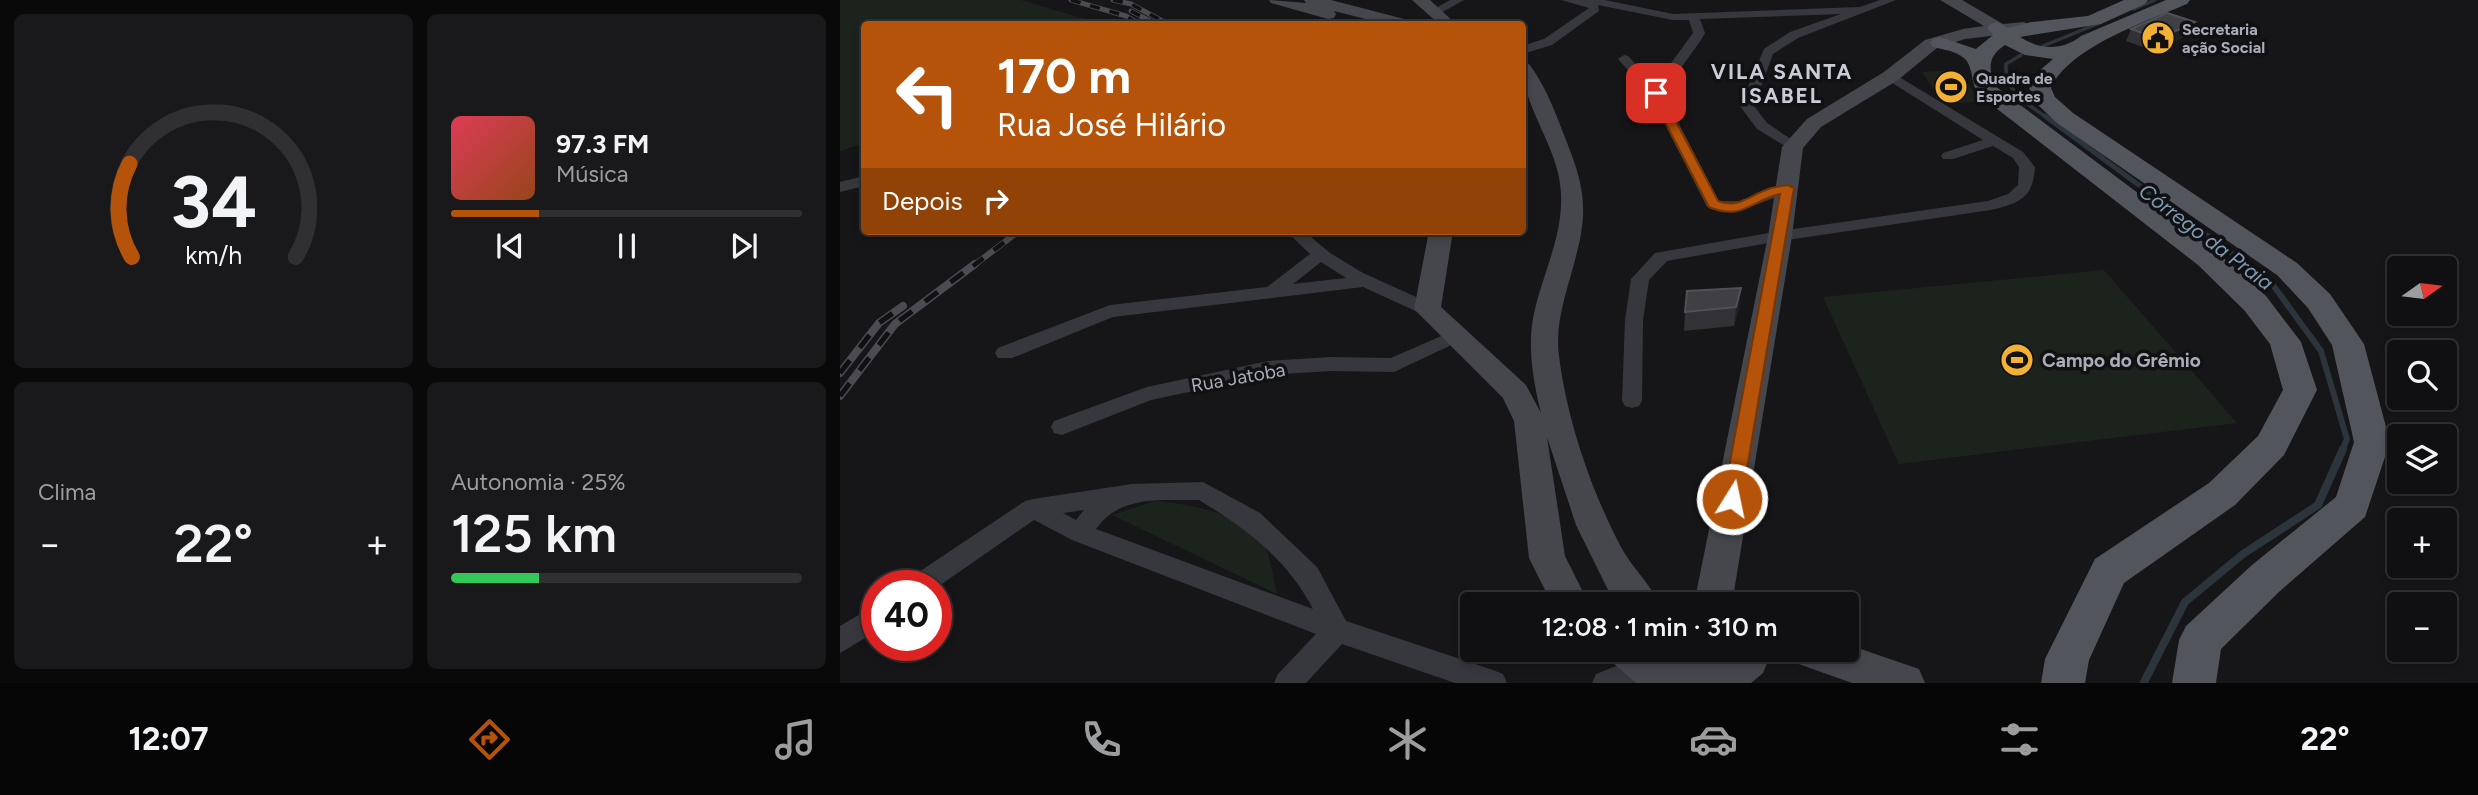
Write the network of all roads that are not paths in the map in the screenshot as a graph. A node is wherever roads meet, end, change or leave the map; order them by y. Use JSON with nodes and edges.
{"nodes":[{"id":1,"x":1277,"y":0,"type":"edge"},
{"id":2,"x":1312,"y":0,"type":"edge"},
{"id":3,"x":1420,"y":0,"type":"edge"},
{"id":4,"x":1458,"y":0,"type":"edge"},
{"id":5,"x":1567,"y":0,"type":"edge"},
{"id":6,"x":1588,"y":0,"type":"edge"},
{"id":7,"x":1781,"y":0,"type":"edge"},
{"id":8,"x":1890,"y":0,"type":"edge"},
{"id":9,"x":1948,"y":0,"type":"edge"},
{"id":10,"x":2139,"y":0,"type":"edge"},
{"id":11,"x":2181,"y":0,"type":"edge"},
{"id":12,"x":1604,"y":1,"type":"edge"},
{"id":13,"x":1859,"y":10,"type":"junction"},
{"id":14,"x":1742,"y":15,"type":"junction"},
{"id":15,"x":1694,"y":18,"type":"junction"},
{"id":16,"x":1348,"y":21,"type":"edge"},
{"id":17,"x":1391,"y":21,"type":"edge"},
{"id":18,"x":1442,"y":21,"type":"edge"},
{"id":19,"x":2004,"y":39,"type":"junction"},
{"id":20,"x":1936,"y":44,"type":"junction"},
{"id":21,"x":1526,"y":49,"type":"edge"},
{"id":22,"x":2073,"y":51,"type":"junction"},
{"id":23,"x":1624,"y":59,"type":"dead end"},
{"id":24,"x":1526,"y":73,"type":"edge"},
{"id":25,"x":1891,"y":76,"type":"junction"},
{"id":26,"x":1656,"y":93,"type":"junction"},
{"id":27,"x":1996,"y":140,"type":"junction"},
{"id":28,"x":1793,"y":147,"type":"junction"},
{"id":29,"x":1948,"y":156,"type":"dead end"},
{"id":30,"x":861,"y":182,"type":"edge"},
{"id":31,"x":840,"y":187,"type":"edge"},
{"id":32,"x":1788,"y":188,"type":"junction"},
{"id":33,"x":1298,"y":235,"type":"edge"},
{"id":34,"x":1440,"y":235,"type":"edge"},
{"id":35,"x":1780,"y":236,"type":"junction"},
{"id":36,"x":1319,"y":255,"type":"junction"},
{"id":37,"x":1362,"y":282,"type":"junction"},
{"id":38,"x":1270,"y":294,"type":"junction"},
{"id":39,"x":1427,"y":309,"type":"junction"},
{"id":40,"x":1455,"y":337,"type":"junction"},
{"id":41,"x":1005,"y":354,"type":"dead end"},
{"id":42,"x":1632,"y":401,"type":"dead end"},
{"id":43,"x":1062,"y":427,"type":"dead end"},
{"id":44,"x":1132,"y":493,"type":"junction"},
{"id":45,"x":1033,"y":508,"type":"junction"},
{"id":46,"x":1080,"y":533,"type":"junction"},
{"id":47,"x":942,"y":570,"type":"edge"},
{"id":48,"x":1565,"y":592,"type":"edge"},
{"id":49,"x":1631,"y":592,"type":"edge"},
{"id":50,"x":1715,"y":592,"type":"edge"},
{"id":51,"x":861,"y":627,"type":"edge"},
{"id":52,"x":1337,"y":630,"type":"junction"},
{"id":53,"x":840,"y":641,"type":"edge"},
{"id":54,"x":1844,"y":662,"type":"edge"},
{"id":55,"x":1698,"y":670,"type":"edge"},
{"id":56,"x":1288,"y":683,"type":"edge"},
{"id":57,"x":1493,"y":683,"type":"edge"},
{"id":58,"x":1606,"y":683,"type":"edge"},
{"id":59,"x":1905,"y":683,"type":"edge"},
{"id":60,"x":2063,"y":683,"type":"edge"},
{"id":61,"x":2194,"y":683,"type":"edge"}],
"edges":[{"from":1,"to":16,"type":"street"},
{"from":2,"to":17,"type":"street"},
{"from":3,"to":18,"type":"street"},
{"from":4,"to":18,"type":"street"},
{"from":5,"to":21,"type":"street"},
{"from":6,"to":12,"type":"street"},
{"from":7,"to":14,"type":"street"},
{"from":8,"to":13,"type":"street"},
{"from":9,"to":19,"type":"street"},
{"from":10,"to":19,"type":"main road"},
{"from":11,"to":22,"type":"main road"},
{"from":12,"to":15,"type":"street"},
{"from":13,"to":14,"type":"street"},
{"from":13,"to":28,"type":"street"},
{"from":14,"to":15,"type":"street"},
{"from":15,"to":26,"type":"street"},
{"from":19,"to":20,"type":"street"},
{"from":19,"to":20,"type":"main road"},
{"from":19,"to":22,"type":"main road"},
{"from":19,"to":60,"type":"main road"},
{"from":20,"to":25,"type":"street"},
{"from":22,"to":61,"type":"main road"},
{"from":23,"to":26,"type":"street"},
{"from":24,"to":49,"type":"street"},
{"from":25,"to":27,"type":"street"},
{"from":25,"to":28,"type":"street"},
{"from":26,"to":32,"type":"street"},
{"from":27,"to":29,"type":"street"},
{"from":27,"to":35,"type":"street"},
{"from":28,"to":32,"type":"street"},
{"from":30,"to":31,"type":"street"},
{"from":32,"to":35,"type":"street"},
{"from":33,"to":36,"type":"street"},
{"from":34,"to":39,"type":"street"},
{"from":35,"to":42,"type":"street"},
{"from":35,"to":50,"type":"street"},
{"from":36,"to":37,"type":"street"},
{"from":36,"to":38,"type":"street"},
{"from":37,"to":38,"type":"street"},
{"from":37,"to":39,"type":"street"},
{"from":38,"to":41,"type":"street"},
{"from":39,"to":40,"type":"street"},
{"from":40,"to":43,"type":"street","name":"Rua Jatoba"},
{"from":40,"to":48,"type":"street"},
{"from":44,"to":45,"type":"street"},
{"from":44,"to":46,"type":"street"},
{"from":44,"to":52,"type":"street"},
{"from":45,"to":46,"type":"street"},
{"from":45,"to":47,"type":"street"},
{"from":46,"to":52,"type":"street"},
{"from":51,"to":53,"type":"street"},
{"from":52,"to":56,"type":"street"},
{"from":52,"to":57,"type":"street"},
{"from":54,"to":59,"type":"street"},
{"from":55,"to":58,"type":"street"}]}
